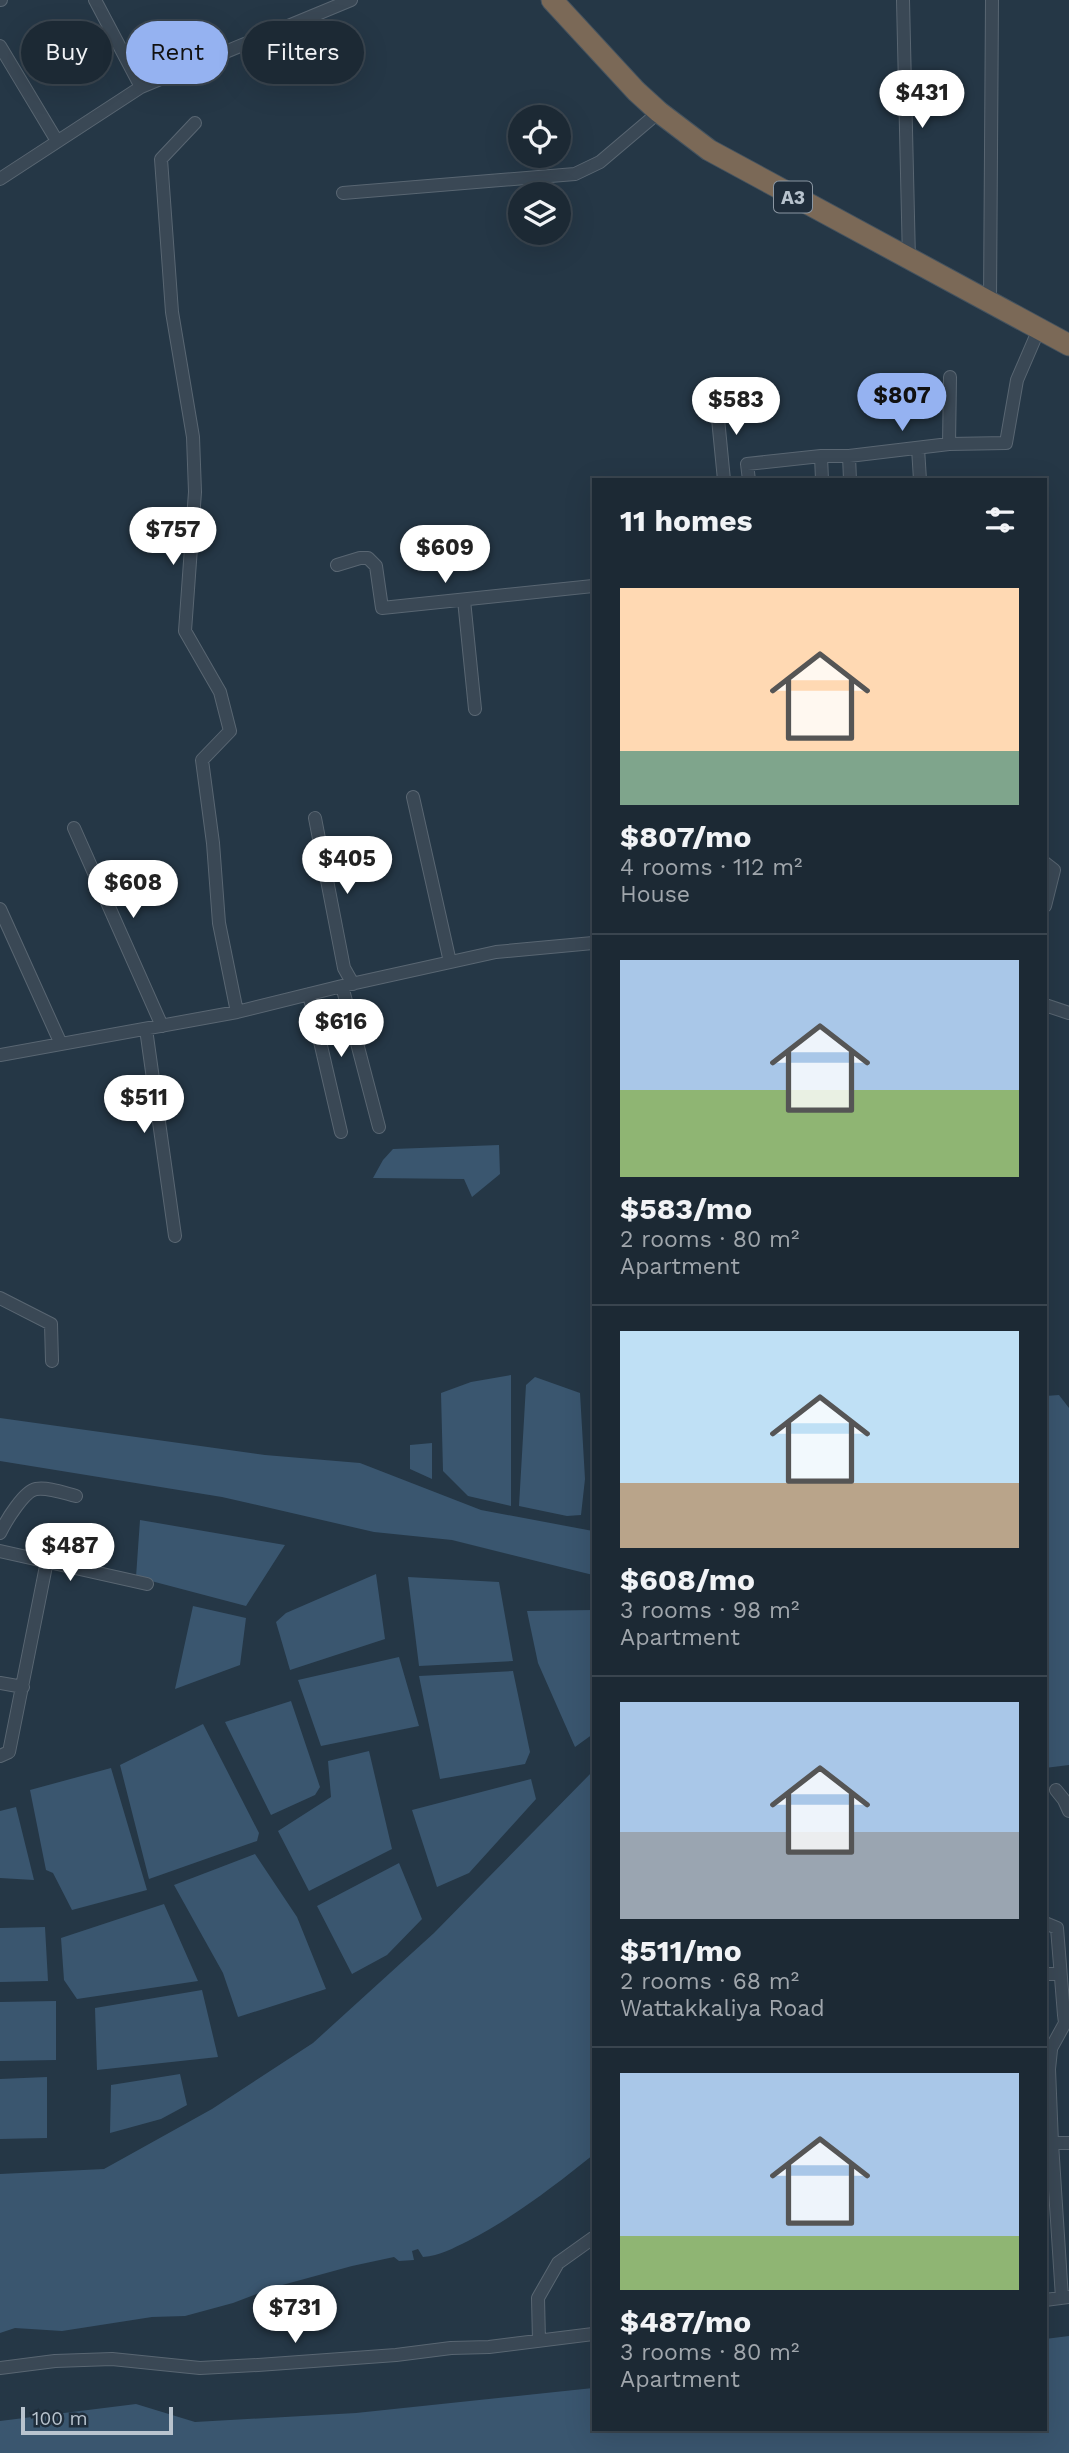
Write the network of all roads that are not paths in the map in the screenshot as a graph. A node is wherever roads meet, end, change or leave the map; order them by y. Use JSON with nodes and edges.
{"nodes":[{"id":1,"x":95,"y":0,"type":"edge"},
{"id":2,"x":351,"y":0,"type":"edge"},
{"id":3,"x":552,"y":0,"type":"edge"},
{"id":4,"x":903,"y":0,"type":"edge"},
{"id":5,"x":992,"y":0,"type":"edge"},
{"id":6,"x":0,"y":46,"type":"edge"},
{"id":7,"x":141,"y":87,"type":"junction"},
{"id":8,"x":659,"y":113,"type":"junction"},
{"id":9,"x":195,"y":123,"type":"dead end"},
{"id":10,"x":57,"y":141,"type":"junction"},
{"id":11,"x":0,"y":179,"type":"edge"},
{"id":12,"x":343,"y":193,"type":"dead end"},
{"id":13,"x":909,"y":260,"type":"junction"},
{"id":14,"x":989,"y":302,"type":"junction"},
{"id":15,"x":1038,"y":329,"type":"junction"},
{"id":16,"x":1069,"y":345,"type":"edge"},
{"id":17,"x":950,"y":377,"type":"dead end"},
{"id":18,"x":716,"y":398,"type":"dead end"},
{"id":19,"x":949,"y":444,"type":"junction"},
{"id":20,"x":918,"y":448,"type":"junction"},
{"id":21,"x":821,"y":456,"type":"junction"},
{"id":22,"x":849,"y":456,"type":"junction"},
{"id":23,"x":747,"y":464,"type":"junction"},
{"id":24,"x":724,"y":473,"type":"edge"},
{"id":25,"x":749,"y":478,"type":"edge"},
{"id":26,"x":822,"y":478,"type":"edge"},
{"id":27,"x":850,"y":478,"type":"edge"},
{"id":28,"x":920,"y":478,"type":"edge"},
{"id":29,"x":337,"y":565,"type":"dead end"},
{"id":30,"x":592,"y":586,"type":"edge"},
{"id":31,"x":464,"y":600,"type":"junction"},
{"id":32,"x":475,"y":709,"type":"dead end"},
{"id":33,"x":413,"y":797,"type":"dead end"},
{"id":34,"x":315,"y":818,"type":"dead end"},
{"id":35,"x":74,"y":828,"type":"dead end"},
{"id":36,"x":1047,"y":865,"type":"edge"},
{"id":37,"x":1047,"y":898,"type":"edge"},
{"id":38,"x":0,"y":909,"type":"edge"},
{"id":39,"x":592,"y":943,"type":"edge"},
{"id":40,"x":450,"y":962,"type":"junction"},
{"id":41,"x":347,"y":985,"type":"junction"},
{"id":42,"x":309,"y":994,"type":"junction"},
{"id":43,"x":1047,"y":1006,"type":"edge"},
{"id":44,"x":237,"y":1012,"type":"junction"},
{"id":45,"x":1069,"y":1013,"type":"edge"},
{"id":46,"x":162,"y":1026,"type":"junction"},
{"id":47,"x":146,"y":1029,"type":"junction"},
{"id":48,"x":61,"y":1044,"type":"junction"},
{"id":49,"x":0,"y":1055,"type":"edge"},
{"id":50,"x":379,"y":1127,"type":"dead end"},
{"id":51,"x":341,"y":1132,"type":"dead end"},
{"id":52,"x":175,"y":1236,"type":"dead end"},
{"id":53,"x":0,"y":1298,"type":"edge"},
{"id":54,"x":52,"y":1361,"type":"dead end"},
{"id":55,"x":76,"y":1496,"type":"dead end"},
{"id":56,"x":0,"y":1532,"type":"edge"},
{"id":57,"x":0,"y":1551,"type":"edge"},
{"id":58,"x":47,"y":1561,"type":"junction"},
{"id":59,"x":147,"y":1584,"type":"dead end"},
{"id":60,"x":0,"y":1683,"type":"edge"},
{"id":61,"x":23,"y":1687,"type":"junction"},
{"id":62,"x":0,"y":1756,"type":"edge"},
{"id":63,"x":1056,"y":1790,"type":"dead end"},
{"id":64,"x":1069,"y":1811,"type":"edge"},
{"id":65,"x":1057,"y":1927,"type":"edge"},
{"id":66,"x":1047,"y":1974,"type":"edge"},
{"id":67,"x":1060,"y":1974,"type":"junction"},
{"id":68,"x":1066,"y":2014,"type":"edge"},
{"id":69,"x":1048,"y":2054,"type":"edge"},
{"id":70,"x":1048,"y":2143,"type":"edge"},
{"id":71,"x":1069,"y":2143,"type":"edge"},
{"id":72,"x":592,"y":2239,"type":"edge"},
{"id":73,"x":1066,"y":2298,"type":"edge"},
{"id":74,"x":1047,"y":2300,"type":"edge"},
{"id":75,"x":592,"y":2334,"type":"edge"},
{"id":76,"x":539,"y":2341,"type":"junction"},
{"id":77,"x":0,"y":2368,"type":"edge"}],
"edges":[{"from":1,"to":7,"type":"street"},
{"from":2,"to":7,"type":"street"},
{"from":3,"to":8,"type":"highway","number":"A3"},
{"from":4,"to":13,"type":"street"},
{"from":5,"to":14,"type":"street"},
{"from":6,"to":10,"type":"street"},
{"from":7,"to":10,"type":"street"},
{"from":8,"to":12,"type":"street"},
{"from":8,"to":13,"type":"highway","number":"A3"},
{"from":9,"to":44,"type":"street"},
{"from":10,"to":11,"type":"street"},
{"from":13,"to":14,"type":"highway","number":"A3"},
{"from":14,"to":15,"type":"highway","number":"A3"},
{"from":15,"to":16,"type":"highway","number":"A3"},
{"from":15,"to":19,"type":"street"},
{"from":17,"to":19,"type":"street"},
{"from":18,"to":24,"type":"street"},
{"from":19,"to":20,"type":"street"},
{"from":20,"to":22,"type":"street"},
{"from":20,"to":28,"type":"street"},
{"from":21,"to":22,"type":"street"},
{"from":21,"to":23,"type":"street"},
{"from":21,"to":26,"type":"street"},
{"from":22,"to":27,"type":"street"},
{"from":23,"to":24,"type":"street"},
{"from":23,"to":25,"type":"street"},
{"from":29,"to":31,"type":"street"},
{"from":30,"to":31,"type":"street"},
{"from":31,"to":32,"type":"street"},
{"from":33,"to":40,"type":"street"},
{"from":34,"to":41,"type":"street"},
{"from":35,"to":46,"type":"street"},
{"from":36,"to":37,"type":"street"},
{"from":38,"to":48,"type":"street"},
{"from":39,"to":40,"type":"street"},
{"from":40,"to":41,"type":"street"},
{"from":41,"to":42,"type":"street"},
{"from":41,"to":50,"type":"street"},
{"from":42,"to":44,"type":"street"},
{"from":42,"to":51,"type":"street"},
{"from":43,"to":45,"type":"street"},
{"from":44,"to":46,"type":"street"},
{"from":46,"to":47,"type":"street"},
{"from":47,"to":48,"type":"street"},
{"from":47,"to":52,"type":"street"},
{"from":48,"to":49,"type":"street"},
{"from":53,"to":54,"type":"street"},
{"from":55,"to":56,"type":"street"},
{"from":57,"to":58,"type":"street"},
{"from":58,"to":59,"type":"street"},
{"from":58,"to":61,"type":"street"},
{"from":60,"to":61,"type":"street"},
{"from":61,"to":62,"type":"street"},
{"from":63,"to":64,"type":"street"},
{"from":65,"to":67,"type":"street"},
{"from":66,"to":67,"type":"street"},
{"from":67,"to":68,"type":"street"},
{"from":68,"to":69,"type":"street"},
{"from":69,"to":70,"type":"street"},
{"from":70,"to":71,"type":"street"},
{"from":70,"to":73,"type":"street"},
{"from":72,"to":76,"type":"street"},
{"from":73,"to":74,"type":"street"},
{"from":75,"to":76,"type":"street"},
{"from":76,"to":77,"type":"street"}]}
